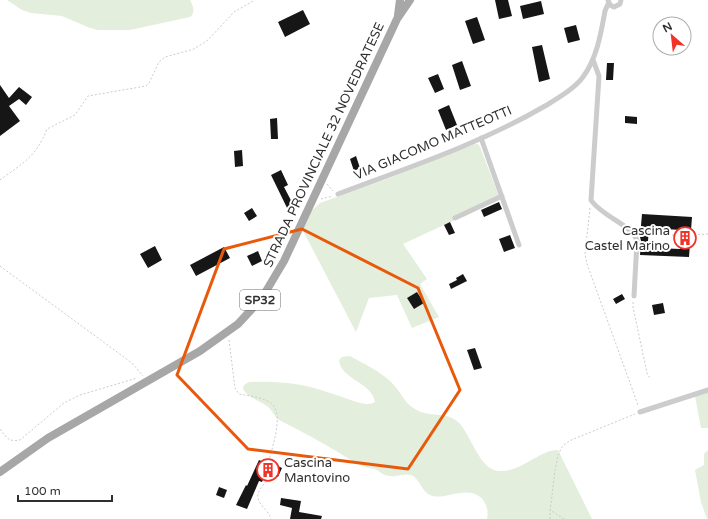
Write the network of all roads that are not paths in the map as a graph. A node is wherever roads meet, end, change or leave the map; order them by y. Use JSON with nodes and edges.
{"nodes":[{"id":1,"x":400,"y":0,"type":"edge"},
{"id":2,"x":410,"y":0,"type":"edge"},
{"id":3,"x":622,"y":0,"type":"edge"},
{"id":4,"x":608,"y":1,"type":"edge"},
{"id":5,"x":614,"y":7,"type":"junction"},
{"id":6,"x":397,"y":19,"type":"junction"},
{"id":7,"x":604,"y":19,"type":"junction"},
{"id":8,"x":593,"y":60,"type":"junction"},
{"id":9,"x":481,"y":138,"type":"junction"},
{"id":10,"x":338,"y":194,"type":"road end"},
{"id":11,"x":502,"y":196,"type":"junction"},
{"id":12,"x":455,"y":218,"type":"dead end"},
{"id":13,"x":519,"y":246,"type":"dead end"},
{"id":14,"x":634,"y":296,"type":"road end"},
{"id":15,"x":708,"y":390,"type":"edge"},
{"id":16,"x":640,"y":412,"type":"road end"},
{"id":17,"x":0,"y":472,"type":"edge"}],
"edges":[{"from":1,"to":6,"type":"main road","name":"STRADA PROVINCIALE 32 NOVEDRATESE","number":"SP32"},
{"from":2,"to":6,"type":"main road","name":"STRADA PROVINCIALE 32 NOVEDRATESE","number":"SP32"},
{"from":3,"to":5,"type":"street","name":"VIA GIACOMO MATTEOTTI"},
{"from":4,"to":5,"type":"street"},
{"from":4,"to":7,"type":"street","name":"VIA GIACOMO MATTEOTTI"},
{"from":5,"to":7,"type":"street","name":"VIA GIACOMO MATTEOTTI"},
{"from":6,"to":17,"type":"main road","name":"STRADA PROVINCIALE 32 NOVEDRATESE","number":"SP32"},
{"from":7,"to":8,"type":"street","name":"VIA GIACOMO MATTEOTTI"},
{"from":8,"to":9,"type":"street","name":"VIA GIACOMO MATTEOTTI"},
{"from":8,"to":14,"type":"street"},
{"from":9,"to":10,"type":"street","name":"VIA GIACOMO MATTEOTTI"},
{"from":9,"to":11,"type":"street"},
{"from":11,"to":12,"type":"street"},
{"from":11,"to":13,"type":"street"},
{"from":15,"to":16,"type":"street"}]}
